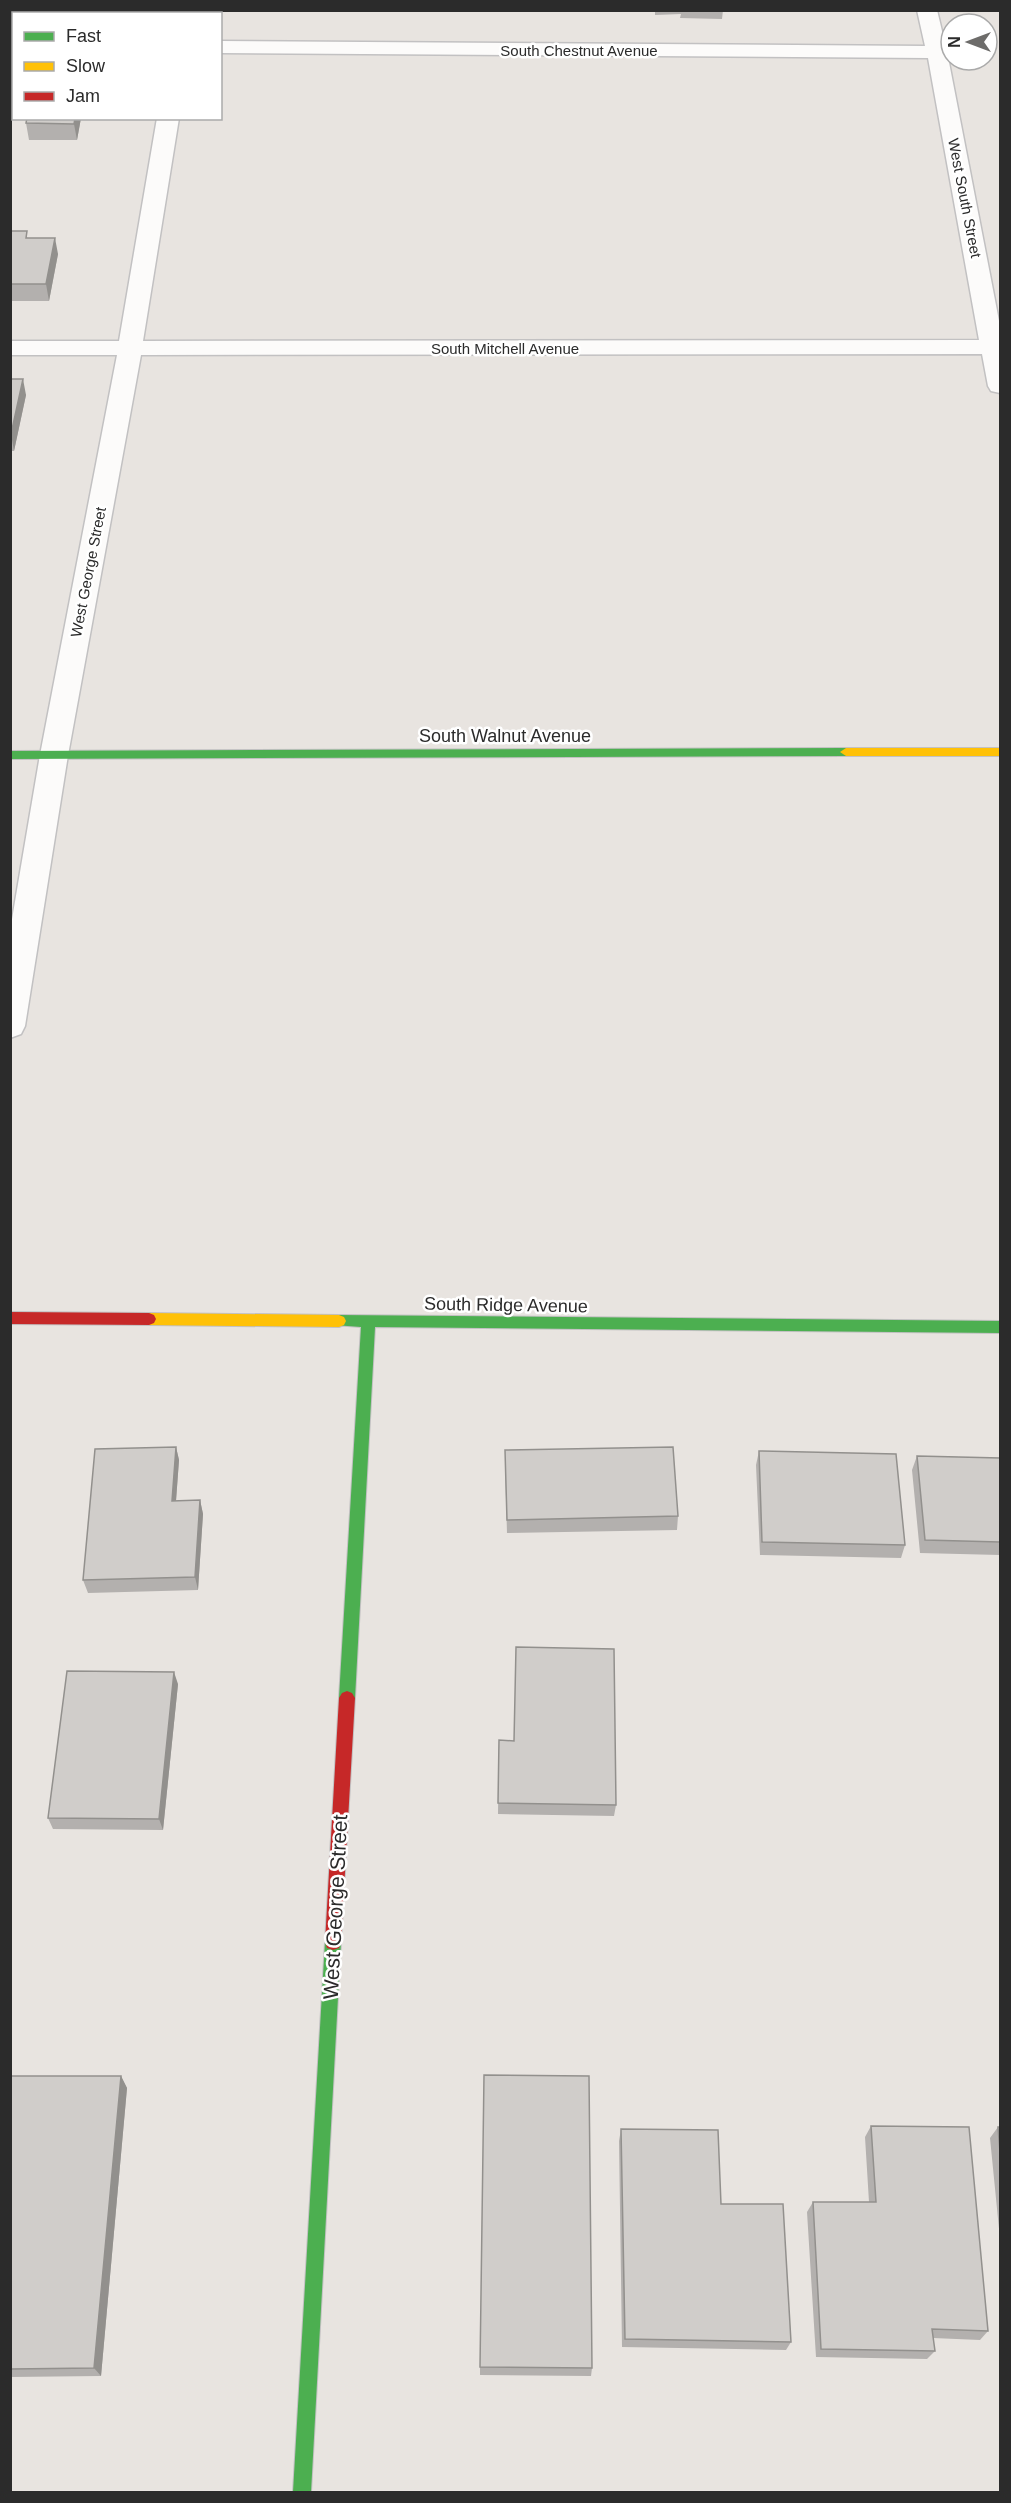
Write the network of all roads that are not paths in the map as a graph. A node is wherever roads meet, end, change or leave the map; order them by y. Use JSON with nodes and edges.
{"nodes":[{"id":1,"x":927,"y":10,"type":"edge"},
{"id":2,"x":222,"y":47,"type":"edge"},
{"id":3,"x":938,"y":52,"type":"junction"},
{"id":4,"x":168,"y":120,"type":"edge"},
{"id":5,"x":997,"y":347,"type":"edge"},
{"id":6,"x":10,"y":348,"type":"edge"},
{"id":7,"x":130,"y":348,"type":"junction"},
{"id":8,"x":1000,"y":387,"type":"edge"},
{"id":9,"x":1000,"y":752,"type":"edge"},
{"id":10,"x":10,"y":755,"type":"edge"},
{"id":11,"x":54,"y":755,"type":"junction"},
{"id":12,"x":10,"y":1026,"type":"edge"},
{"id":13,"x":10,"y":1318,"type":"edge"},
{"id":14,"x":368,"y":1322,"type":"junction"},
{"id":15,"x":1000,"y":1327,"type":"edge"},
{"id":16,"x":302,"y":2493,"type":"edge"}],
"edges":[{"from":1,"to":3,"type":"street","name":"West South Street"},
{"from":2,"to":3,"type":"street","name":"South Chestnut Avenue"},
{"from":3,"to":5,"type":"street","name":"West South Street"},
{"from":4,"to":7,"type":"street","name":"West George Street"},
{"from":5,"to":7,"type":"street","name":"South Mitchell Avenue"},
{"from":5,"to":8,"type":"street","name":"West South Street"},
{"from":6,"to":7,"type":"street","name":"South Mitchell Avenue"},
{"from":7,"to":11,"type":"street","name":"West George Street"},
{"from":9,"to":11,"type":"street","name":"South Walnut Avenue"},
{"from":10,"to":11,"type":"street","name":"South Walnut Avenue"},
{"from":11,"to":12,"type":"street","name":"West George Street"},
{"from":13,"to":14,"type":"street","name":"South Ridge Avenue"},
{"from":14,"to":15,"type":"street","name":"South Ridge Avenue"},
{"from":14,"to":16,"type":"street","name":"West George Street"}]}
